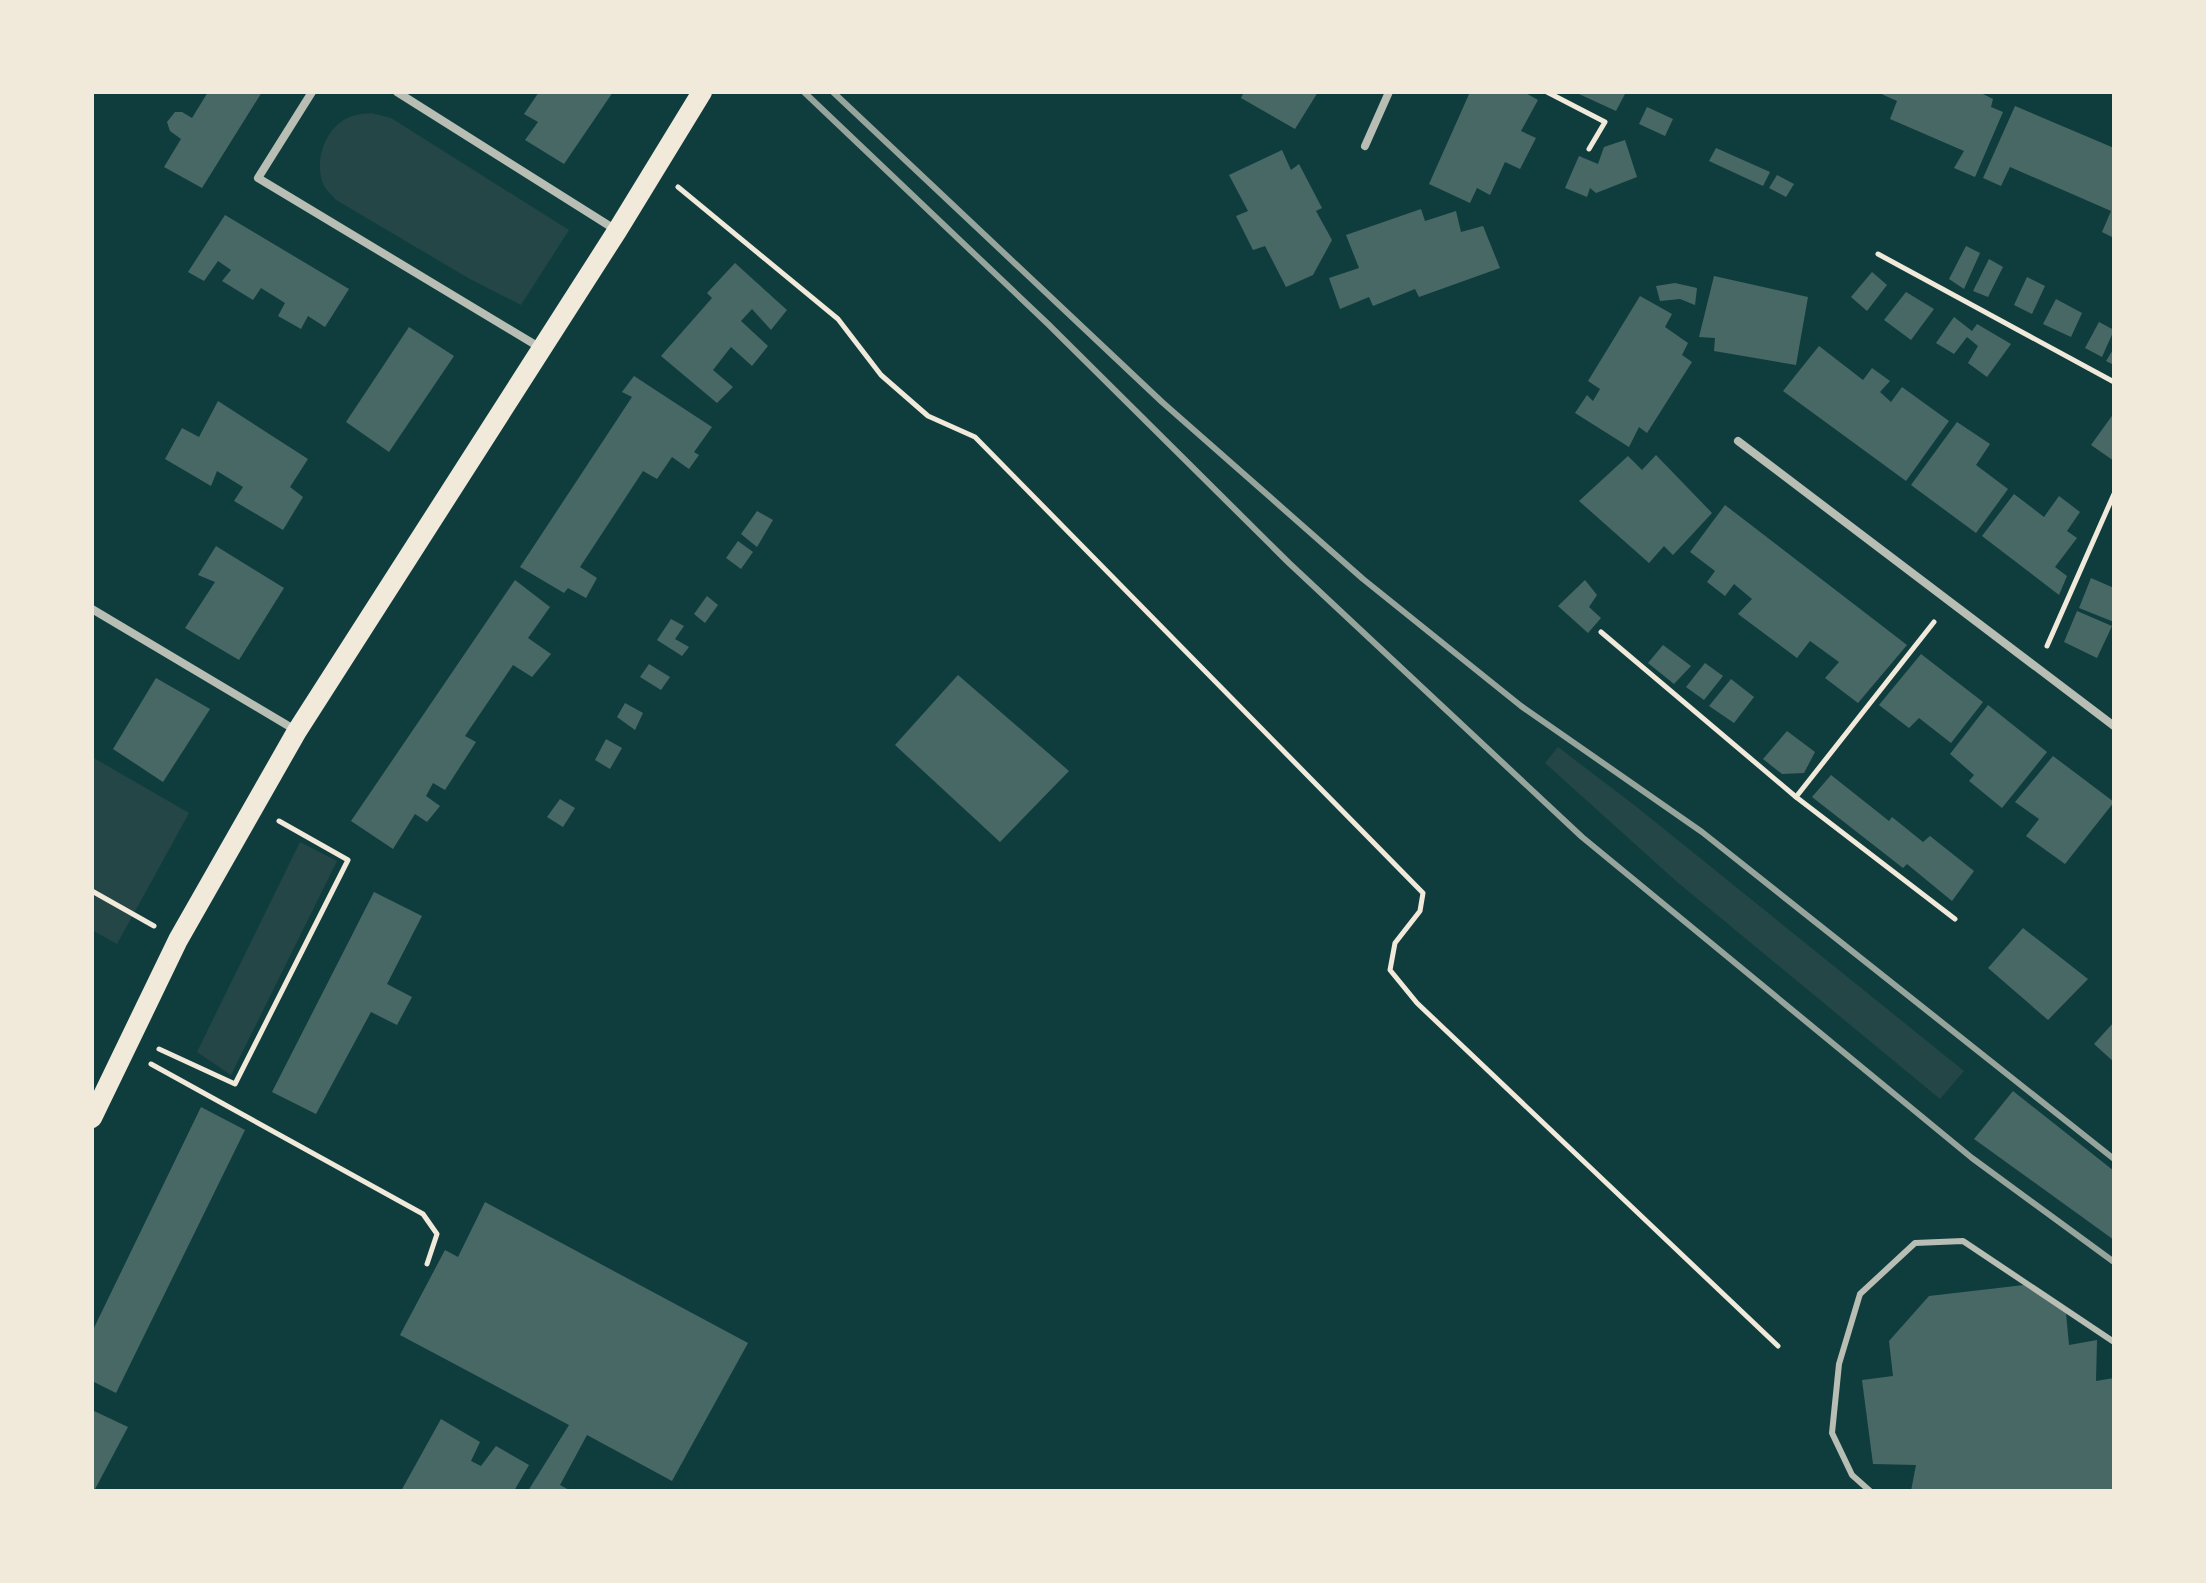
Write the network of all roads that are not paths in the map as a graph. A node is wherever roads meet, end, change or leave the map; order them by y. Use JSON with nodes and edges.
{"nodes":[{"id":1,"x":312,"y":92,"type":"edge"},
{"id":2,"x":397,"y":92,"type":"edge"},
{"id":3,"x":1389,"y":92,"type":"edge"},
{"id":4,"x":699,"y":96,"type":"edge"},
{"id":5,"x":1365,"y":146,"type":"dead end"},
{"id":6,"x":617,"y":231,"type":"junction"},
{"id":7,"x":540,"y":348,"type":"junction"},
{"id":8,"x":1738,"y":441,"type":"dead end"},
{"id":9,"x":92,"y":609,"type":"edge"},
{"id":10,"x":2114,"y":726,"type":"edge"},
{"id":11,"x":297,"y":731,"type":"junction"},
{"id":12,"x":92,"y":1118,"type":"edge"},
{"id":13,"x":2114,"y":1342,"type":"edge"},
{"id":14,"x":1870,"y":1491,"type":"edge"}],
"edges":[{"from":1,"to":7,"type":"street"},
{"from":2,"to":6,"type":"street"},
{"from":3,"to":5,"type":"street"},
{"from":4,"to":6,"type":"main road"},
{"from":6,"to":7,"type":"main road"},
{"from":7,"to":11,"type":"main road"},
{"from":8,"to":10,"type":"street"},
{"from":9,"to":11,"type":"street"},
{"from":11,"to":12,"type":"main road"},
{"from":13,"to":14,"type":"lane"}]}
